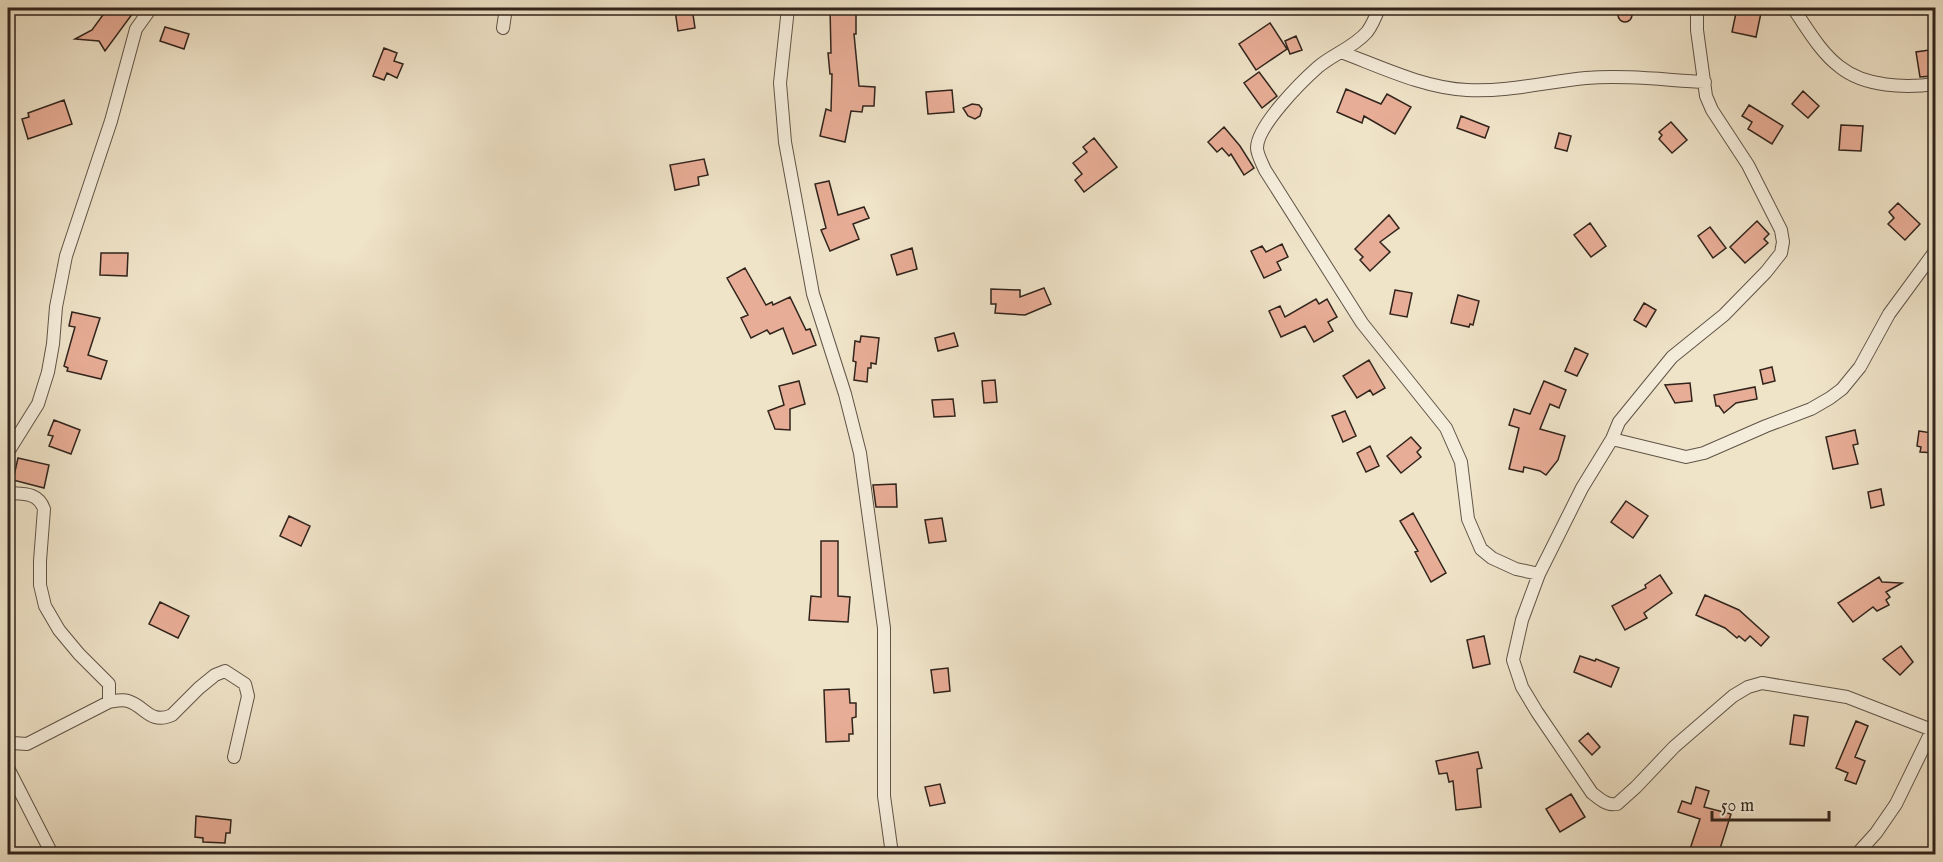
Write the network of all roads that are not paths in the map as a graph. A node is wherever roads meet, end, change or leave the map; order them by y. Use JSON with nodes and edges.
{"nodes":[{"id":1,"x":151,"y":8,"type":"edge"},
{"id":2,"x":506,"y":8,"type":"edge"},
{"id":3,"x":788,"y":8,"type":"edge"},
{"id":4,"x":1379,"y":8,"type":"edge"},
{"id":5,"x":1697,"y":8,"type":"edge"},
{"id":6,"x":1793,"y":8,"type":"edge"},
{"id":7,"x":503,"y":28,"type":"dead end"},
{"id":8,"x":1341,"y":52,"type":"junction"},
{"id":9,"x":1705,"y":82,"type":"junction"},
{"id":10,"x":1935,"y":84,"type":"edge"},
{"id":11,"x":1935,"y":250,"type":"edge"},
{"id":12,"x":1612,"y":439,"type":"junction"},
{"id":13,"x":8,"y":452,"type":"edge"},
{"id":14,"x":8,"y":493,"type":"edge"},
{"id":15,"x":1539,"y":574,"type":"junction"},
{"id":16,"x":109,"y":702,"type":"junction"},
{"id":17,"x":1934,"y":726,"type":"edge"},
{"id":18,"x":8,"y":741,"type":"edge"},
{"id":19,"x":234,"y":757,"type":"dead end"},
{"id":20,"x":8,"y":768,"type":"edge"},
{"id":21,"x":52,"y":855,"type":"edge"},
{"id":22,"x":892,"y":855,"type":"edge"},
{"id":23,"x":1857,"y":855,"type":"edge"}],
"edges":[{"from":1,"to":13,"type":"street"},
{"from":2,"to":7,"type":"street"},
{"from":3,"to":22,"type":"street"},
{"from":4,"to":8,"type":"street"},
{"from":5,"to":9,"type":"street"},
{"from":6,"to":10,"type":"street"},
{"from":8,"to":9,"type":"street"},
{"from":8,"to":15,"type":"street"},
{"from":9,"to":12,"type":"street"},
{"from":11,"to":12,"type":"street"},
{"from":12,"to":15,"type":"street"},
{"from":14,"to":16,"type":"street"},
{"from":15,"to":17,"type":"street"},
{"from":16,"to":18,"type":"street"},
{"from":16,"to":19,"type":"street"},
{"from":17,"to":23,"type":"street"},
{"from":20,"to":21,"type":"street"}]}
